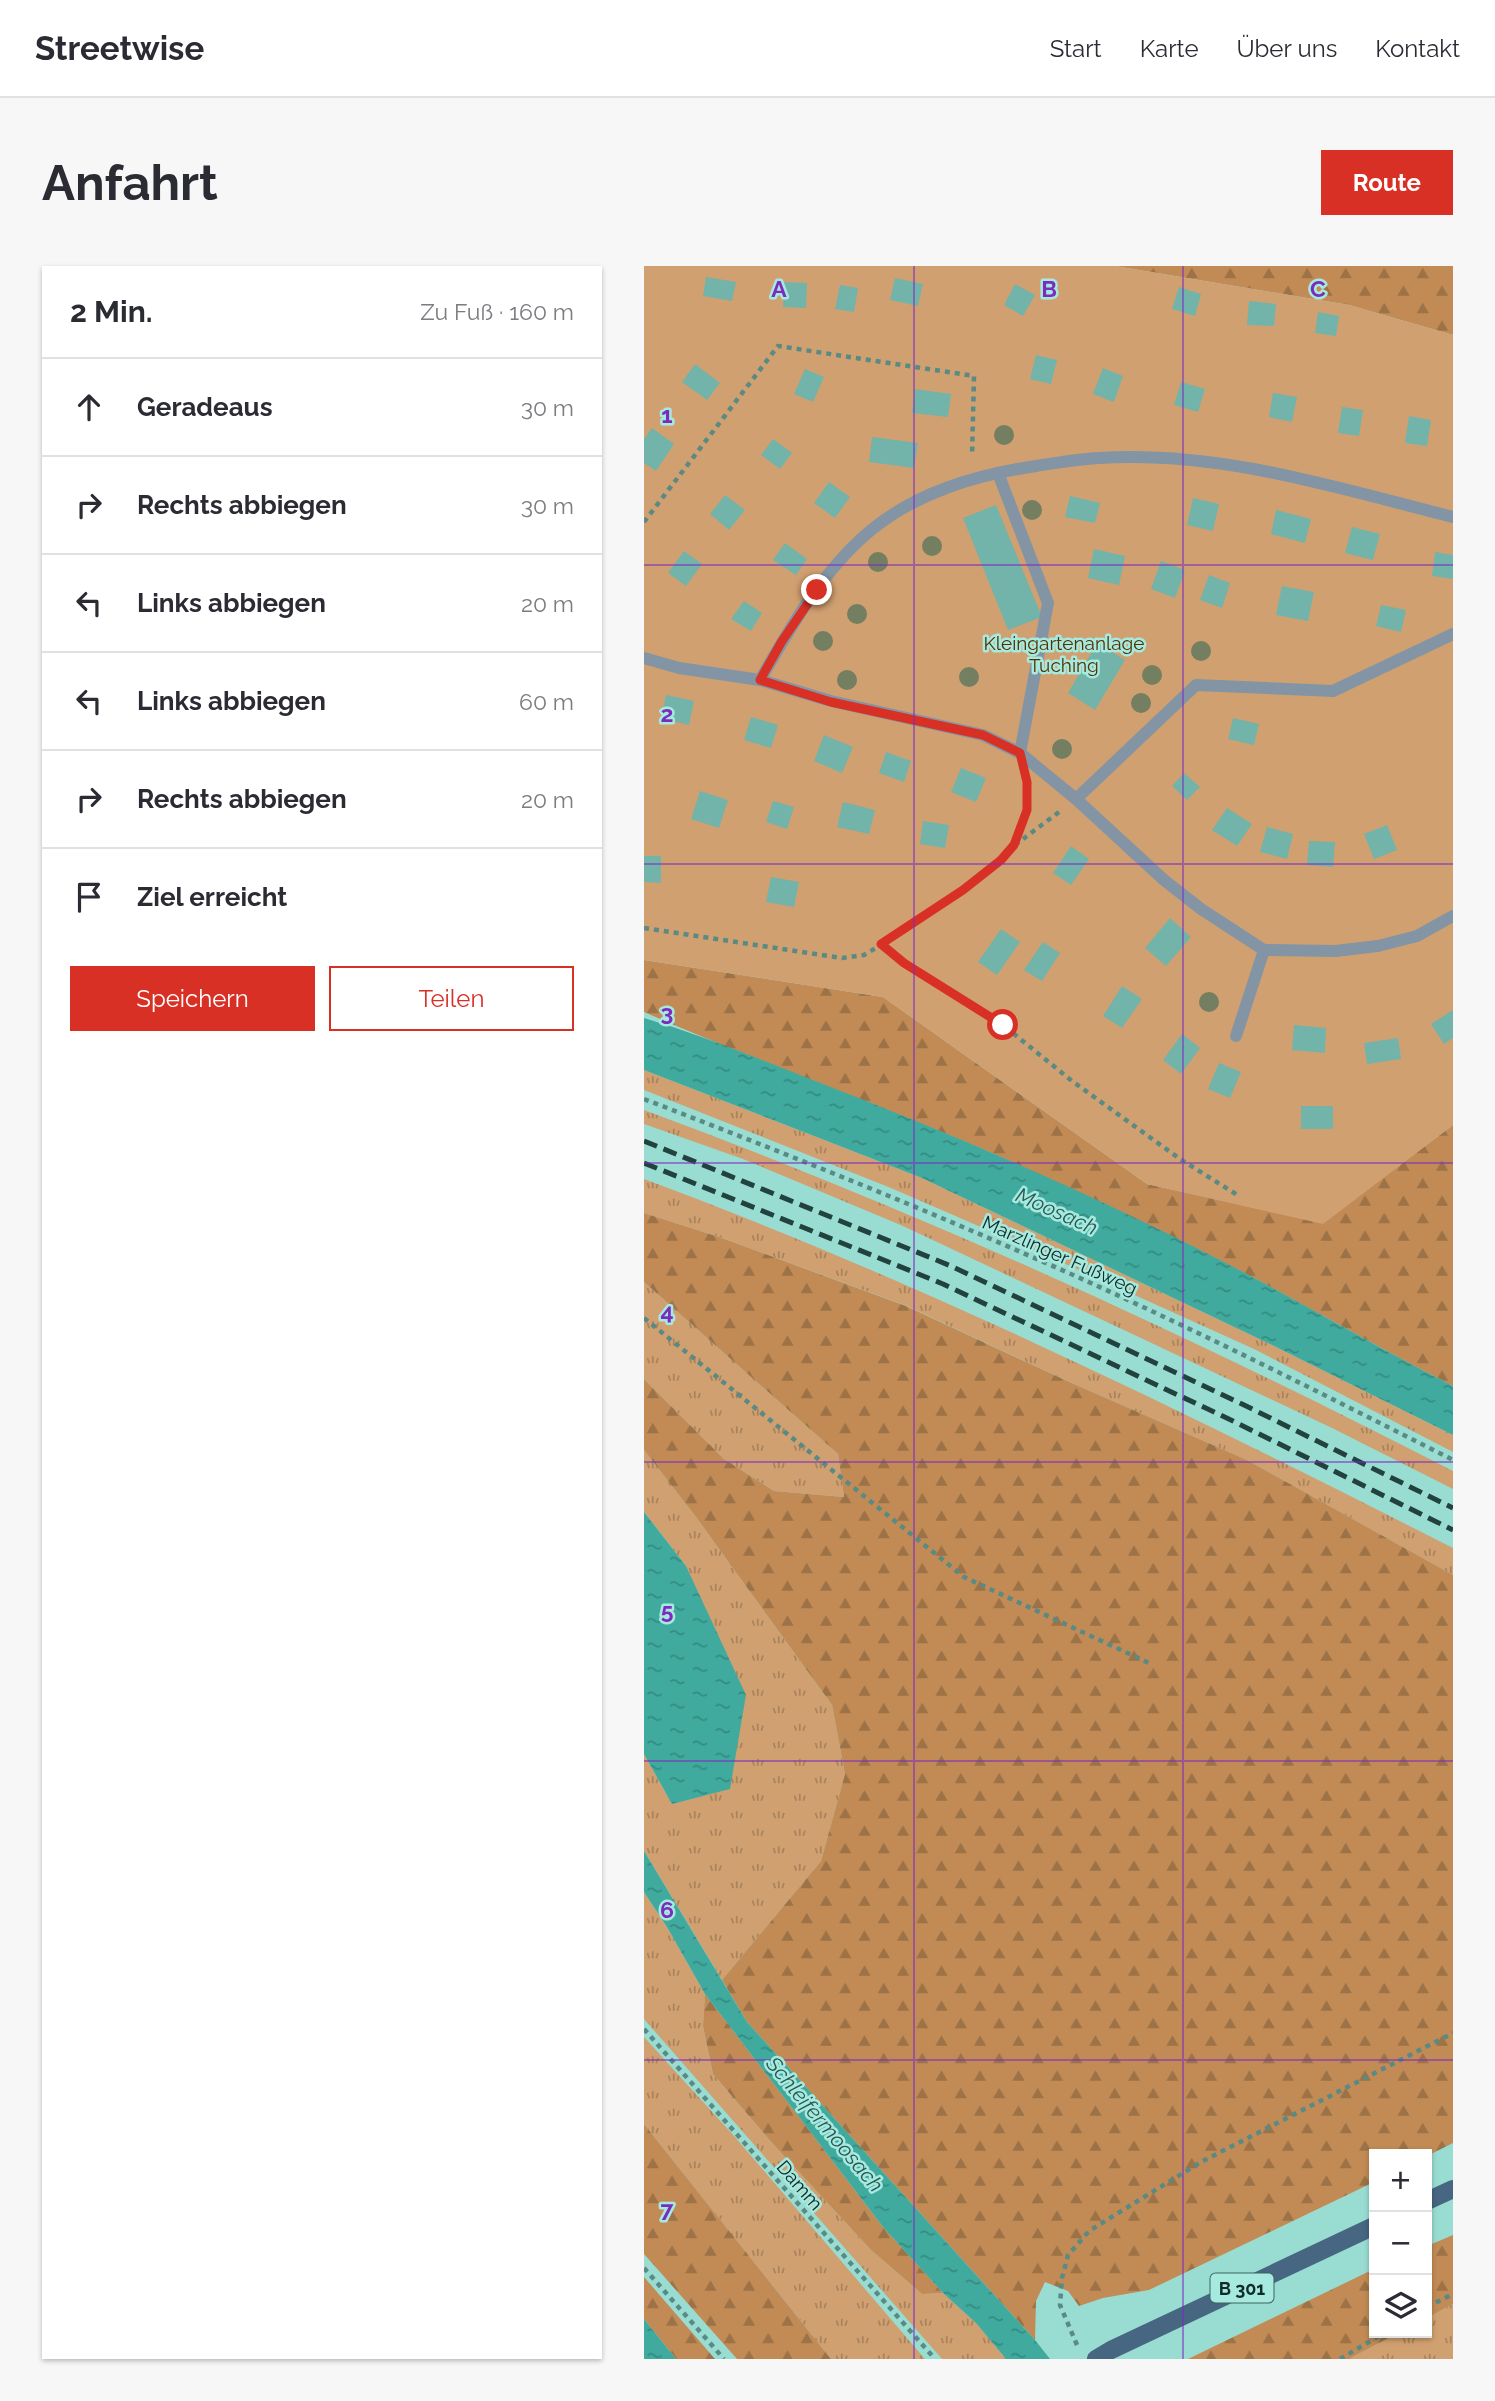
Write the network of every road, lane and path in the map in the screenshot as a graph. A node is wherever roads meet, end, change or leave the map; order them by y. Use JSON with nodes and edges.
{"nodes":[{"id":1,"x":998,"y":473,"type":"junction"},
{"id":2,"x":966,"y":480,"type":"junction"},
{"id":3,"x":1453,"y":517,"type":"edge"},
{"id":4,"x":644,"y":522,"type":"edge"},
{"id":5,"x":1453,"y":634,"type":"edge"},
{"id":6,"x":644,"y":658,"type":"edge"},
{"id":7,"x":760,"y":680,"type":"junction"},
{"id":8,"x":1020,"y":753,"type":"junction"},
{"id":9,"x":1076,"y":799,"type":"junction"},
{"id":10,"x":1014,"y":845,"type":"junction"},
{"id":11,"x":1453,"y":916,"type":"edge"},
{"id":12,"x":644,"y":928,"type":"edge"},
{"id":13,"x":881,"y":944,"type":"junction"},
{"id":14,"x":1264,"y":950,"type":"junction"},
{"id":15,"x":1236,"y":1036,"type":"dead end"},
{"id":16,"x":644,"y":1099,"type":"edge"},
{"id":17,"x":1239,"y":1196,"type":"dead end"},
{"id":18,"x":644,"y":1318,"type":"edge"},
{"id":19,"x":1453,"y":1460,"type":"edge"},
{"id":20,"x":1149,"y":1664,"type":"dead end"},
{"id":21,"x":644,"y":2029,"type":"edge"},
{"id":22,"x":1453,"y":2033,"type":"edge"},
{"id":23,"x":1453,"y":2189,"type":"edge"},
{"id":24,"x":1432,"y":2199,"type":"edge"},
{"id":25,"x":1369,"y":2228,"type":"edge"},
{"id":26,"x":644,"y":2268,"type":"edge"},
{"id":27,"x":1453,"y":2294,"type":"edge"},
{"id":28,"x":1432,"y":2304,"type":"edge"},
{"id":29,"x":1376,"y":2338,"type":"edge"},
{"id":30,"x":1078,"y":2347,"type":"dead end"},
{"id":31,"x":1103,"y":2355,"type":"edge"},
{"id":32,"x":724,"y":2359,"type":"edge"},
{"id":33,"x":935,"y":2359,"type":"edge"},
{"id":34,"x":1340,"y":2359,"type":"edge"}],
"edges":[{"from":1,"to":2,"type":"lane"},
{"from":1,"to":3,"type":"lane"},
{"from":1,"to":8,"type":"lane"},
{"from":2,"to":4,"type":"path"},
{"from":2,"to":7,"type":"lane"},
{"from":5,"to":9,"type":"lane"},
{"from":6,"to":7,"type":"lane"},
{"from":7,"to":8,"type":"lane"},
{"from":8,"to":9,"type":"lane"},
{"from":8,"to":10,"type":"path"},
{"from":9,"to":10,"type":"path"},
{"from":9,"to":14,"type":"lane"},
{"from":10,"to":13,"type":"path"},
{"from":11,"to":14,"type":"lane"},
{"from":12,"to":13,"type":"path"},
{"from":13,"to":17,"type":"path"},
{"from":14,"to":15,"type":"lane"},
{"from":16,"to":19,"type":"path","name":"Marzlinger Fußweg"},
{"from":18,"to":20,"type":"path"},
{"from":21,"to":33,"type":"path","name":"Damm"},
{"from":22,"to":30,"type":"path"},
{"from":23,"to":24,"type":"main road"},
{"from":25,"to":31,"type":"main road","number":"B 301"},
{"from":26,"to":32,"type":"path"},
{"from":27,"to":28,"type":"path"},
{"from":29,"to":34,"type":"path"}]}
